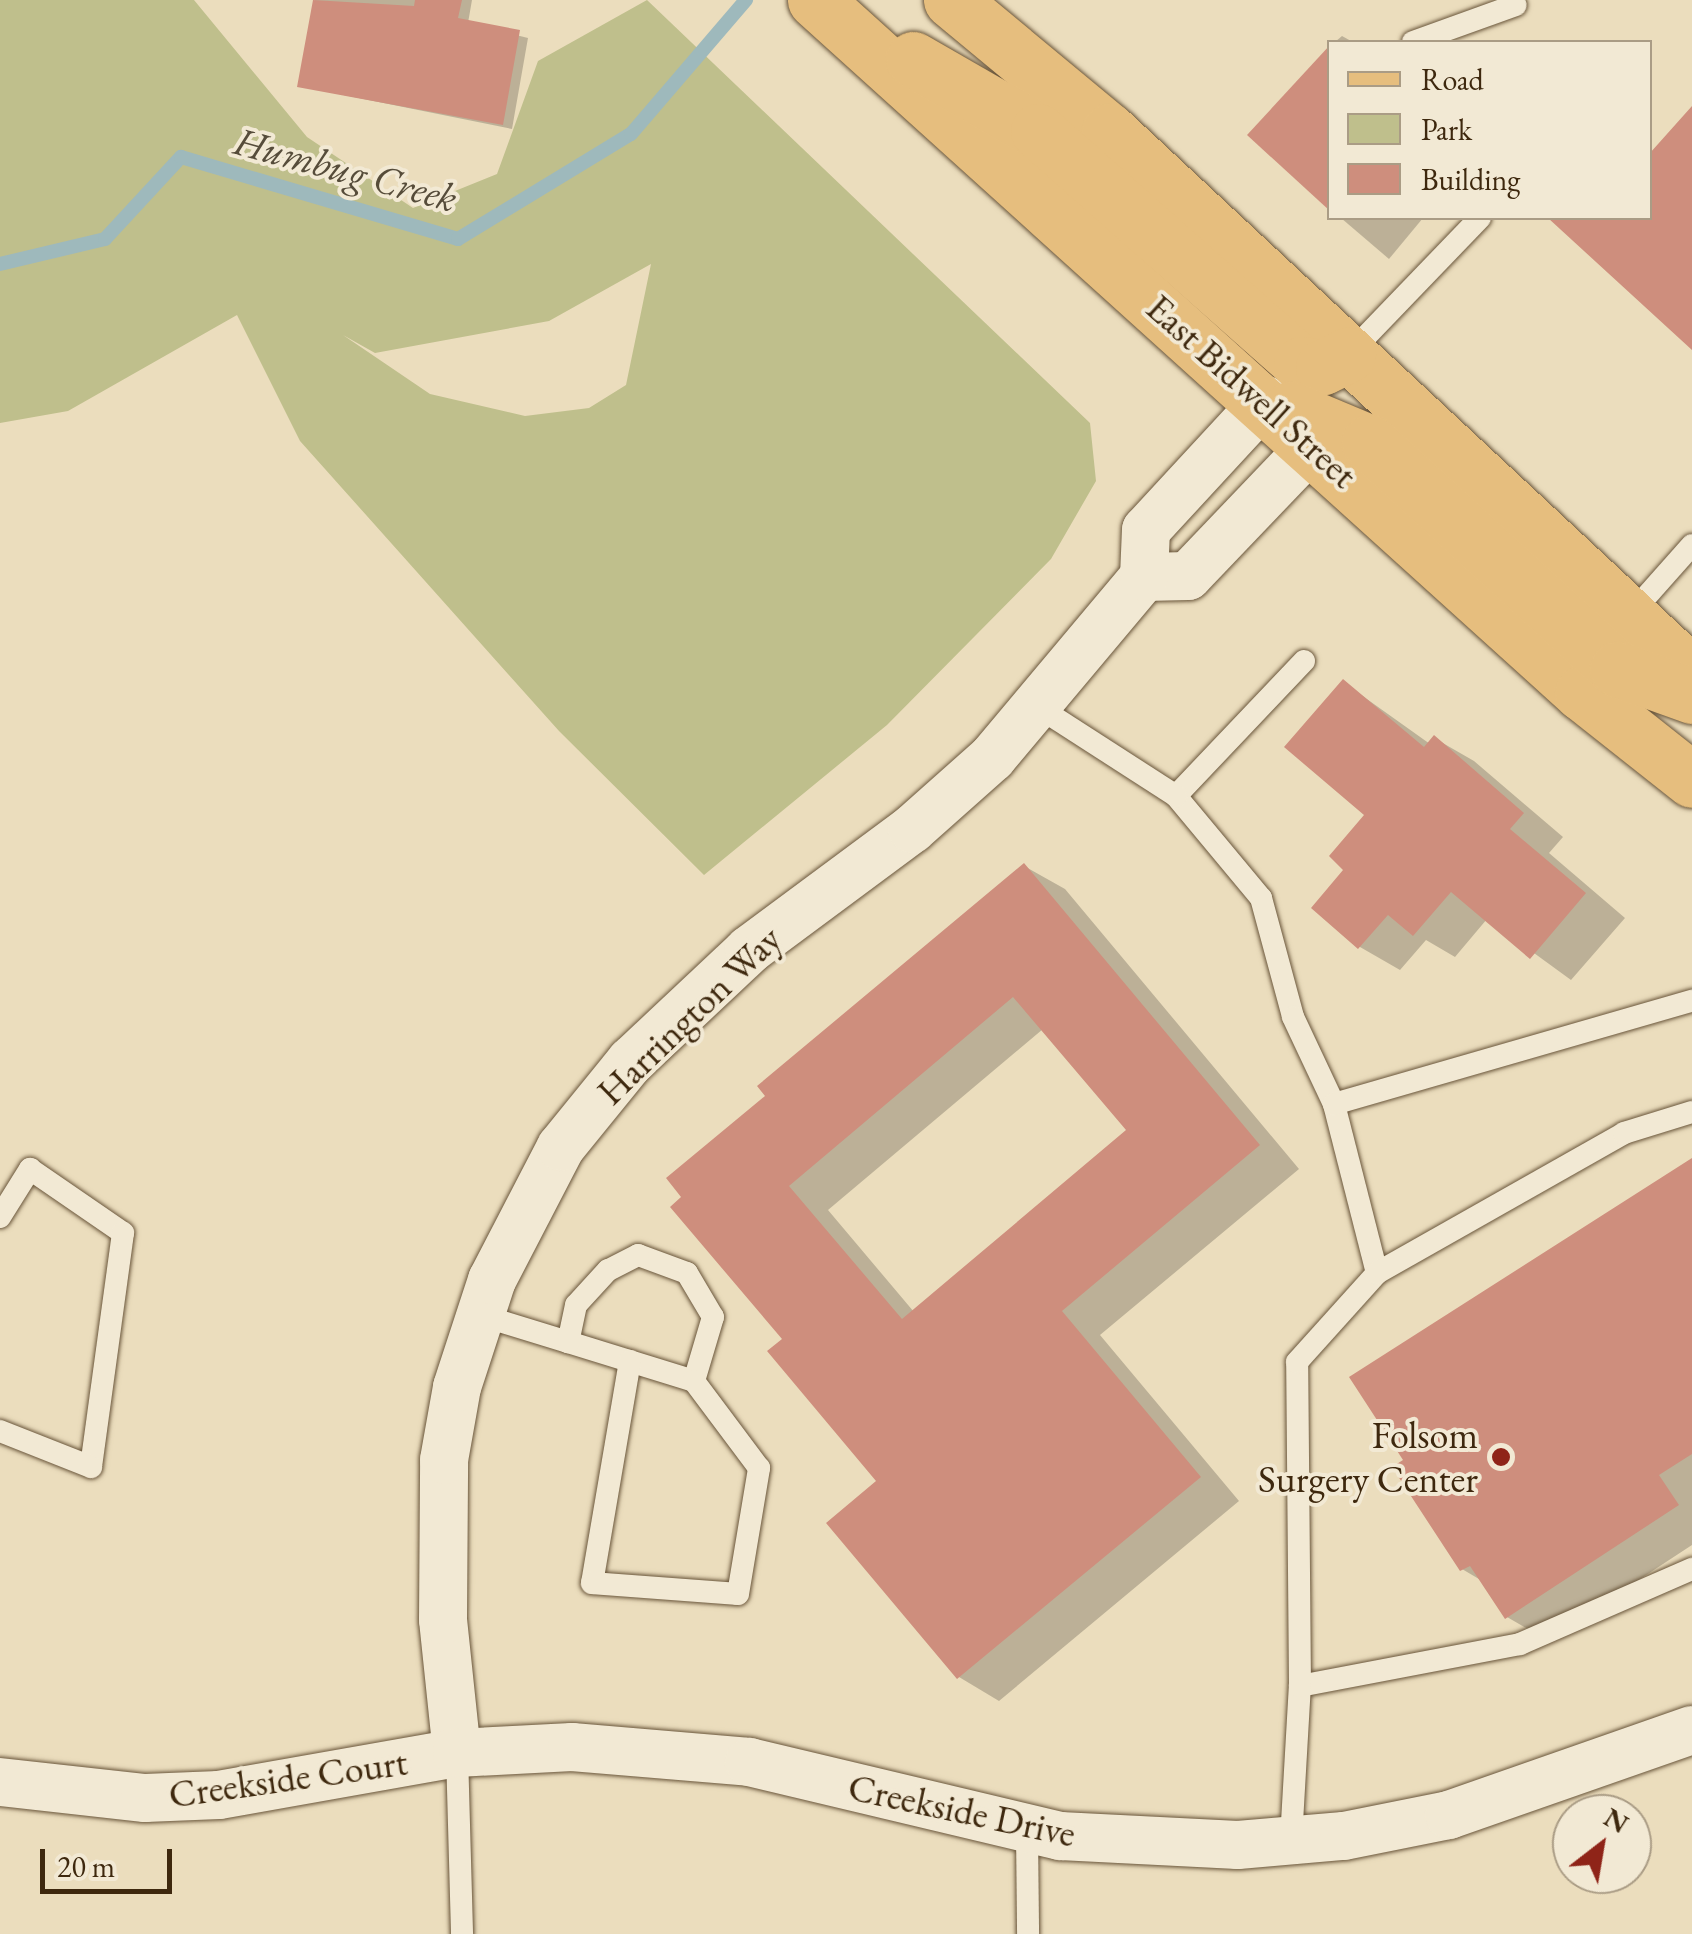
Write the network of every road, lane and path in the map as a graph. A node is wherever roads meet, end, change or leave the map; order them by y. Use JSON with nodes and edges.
{"nodes":[{"id":1,"x":951,"y":0,"type":"edge"},
{"id":2,"x":1516,"y":6,"type":"dead end"},
{"id":3,"x":830,"y":14,"type":"edge"},
{"id":4,"x":1420,"y":40,"type":"edge"},
{"id":5,"x":1478,"y":220,"type":"edge"},
{"id":6,"x":1348,"y":355,"type":"junction"},
{"id":7,"x":1266,"y":400,"type":"junction"},
{"id":8,"x":1313,"y":445,"type":"junction"},
{"id":9,"x":1692,"y":544,"type":"edge"},
{"id":10,"x":1144,"y":576,"type":"junction"},
{"id":11,"x":1612,"y":634,"type":"junction"},
{"id":12,"x":1304,"y":661,"type":"dead end"},
{"id":13,"x":1692,"y":674,"type":"edge"},
{"id":14,"x":1692,"y":696,"type":"edge"},
{"id":15,"x":1038,"y":707,"type":"junction"},
{"id":16,"x":1692,"y":780,"type":"edge"},
{"id":17,"x":1176,"y":796,"type":"junction"},
{"id":18,"x":1692,"y":1001,"type":"edge"},
{"id":19,"x":1334,"y":1104,"type":"junction"},
{"id":20,"x":1692,"y":1112,"type":"edge"},
{"id":21,"x":0,"y":1217,"type":"edge"},
{"id":22,"x":1376,"y":1273,"type":"junction"},
{"id":23,"x":480,"y":1315,"type":"junction"},
{"id":24,"x":568,"y":1342,"type":"junction"},
{"id":25,"x":630,"y":1361,"type":"junction"},
{"id":26,"x":694,"y":1381,"type":"junction"},
{"id":27,"x":0,"y":1431,"type":"edge"},
{"id":28,"x":1692,"y":1569,"type":"edge"},
{"id":29,"x":1300,"y":1686,"type":"junction"},
{"id":30,"x":1692,"y":1730,"type":"edge"},
{"id":31,"x":458,"y":1753,"type":"junction"},
{"id":32,"x":0,"y":1782,"type":"edge"},
{"id":33,"x":1027,"y":1830,"type":"junction"},
{"id":34,"x":1291,"y":1840,"type":"junction"},
{"id":35,"x":462,"y":1934,"type":"edge"},
{"id":36,"x":1028,"y":1934,"type":"edge"}],
"edges":[{"from":1,"to":6,"type":"main road"},
{"from":2,"to":4,"type":"lane"},
{"from":3,"to":6,"type":"main road"},
{"from":3,"to":7,"type":"main road","name":"East Bidwell Street"},
{"from":5,"to":6,"type":"lane"},
{"from":6,"to":11,"type":"main road"},
{"from":7,"to":8,"type":"main road","name":"East Bidwell Street"},
{"from":7,"to":10,"type":"street"},
{"from":7,"to":11,"type":"main road"},
{"from":8,"to":10,"type":"street"},
{"from":8,"to":16,"type":"main road","name":"East Bidwell Street"},
{"from":9,"to":11,"type":"lane"},
{"from":10,"to":15,"type":"street","name":"Harrington Way"},
{"from":11,"to":13,"type":"main road"},
{"from":11,"to":14,"type":"main road"},
{"from":12,"to":17,"type":"lane"},
{"from":15,"to":17,"type":"lane"},
{"from":15,"to":23,"type":"street","name":"Harrington Way"},
{"from":17,"to":19,"type":"lane"},
{"from":18,"to":19,"type":"lane"},
{"from":19,"to":22,"type":"lane"},
{"from":20,"to":22,"type":"lane"},
{"from":21,"to":27,"type":"lane"},
{"from":22,"to":29,"type":"lane"},
{"from":23,"to":24,"type":"lane"},
{"from":23,"to":31,"type":"street","name":"Harrington Way"},
{"from":24,"to":25,"type":"lane"},
{"from":24,"to":26,"type":"lane"},
{"from":25,"to":26,"type":"lane"},
{"from":25,"to":26,"type":"lane"},
{"from":28,"to":29,"type":"lane"},
{"from":29,"to":34,"type":"lane"},
{"from":30,"to":34,"type":"street","name":"Creekside Drive"},
{"from":31,"to":32,"type":"street","name":"Creekside Court"},
{"from":31,"to":33,"type":"street","name":"Creekside Drive"},
{"from":31,"to":35,"type":"lane"},
{"from":33,"to":34,"type":"street","name":"Creekside Drive"},
{"from":33,"to":36,"type":"lane"}]}
